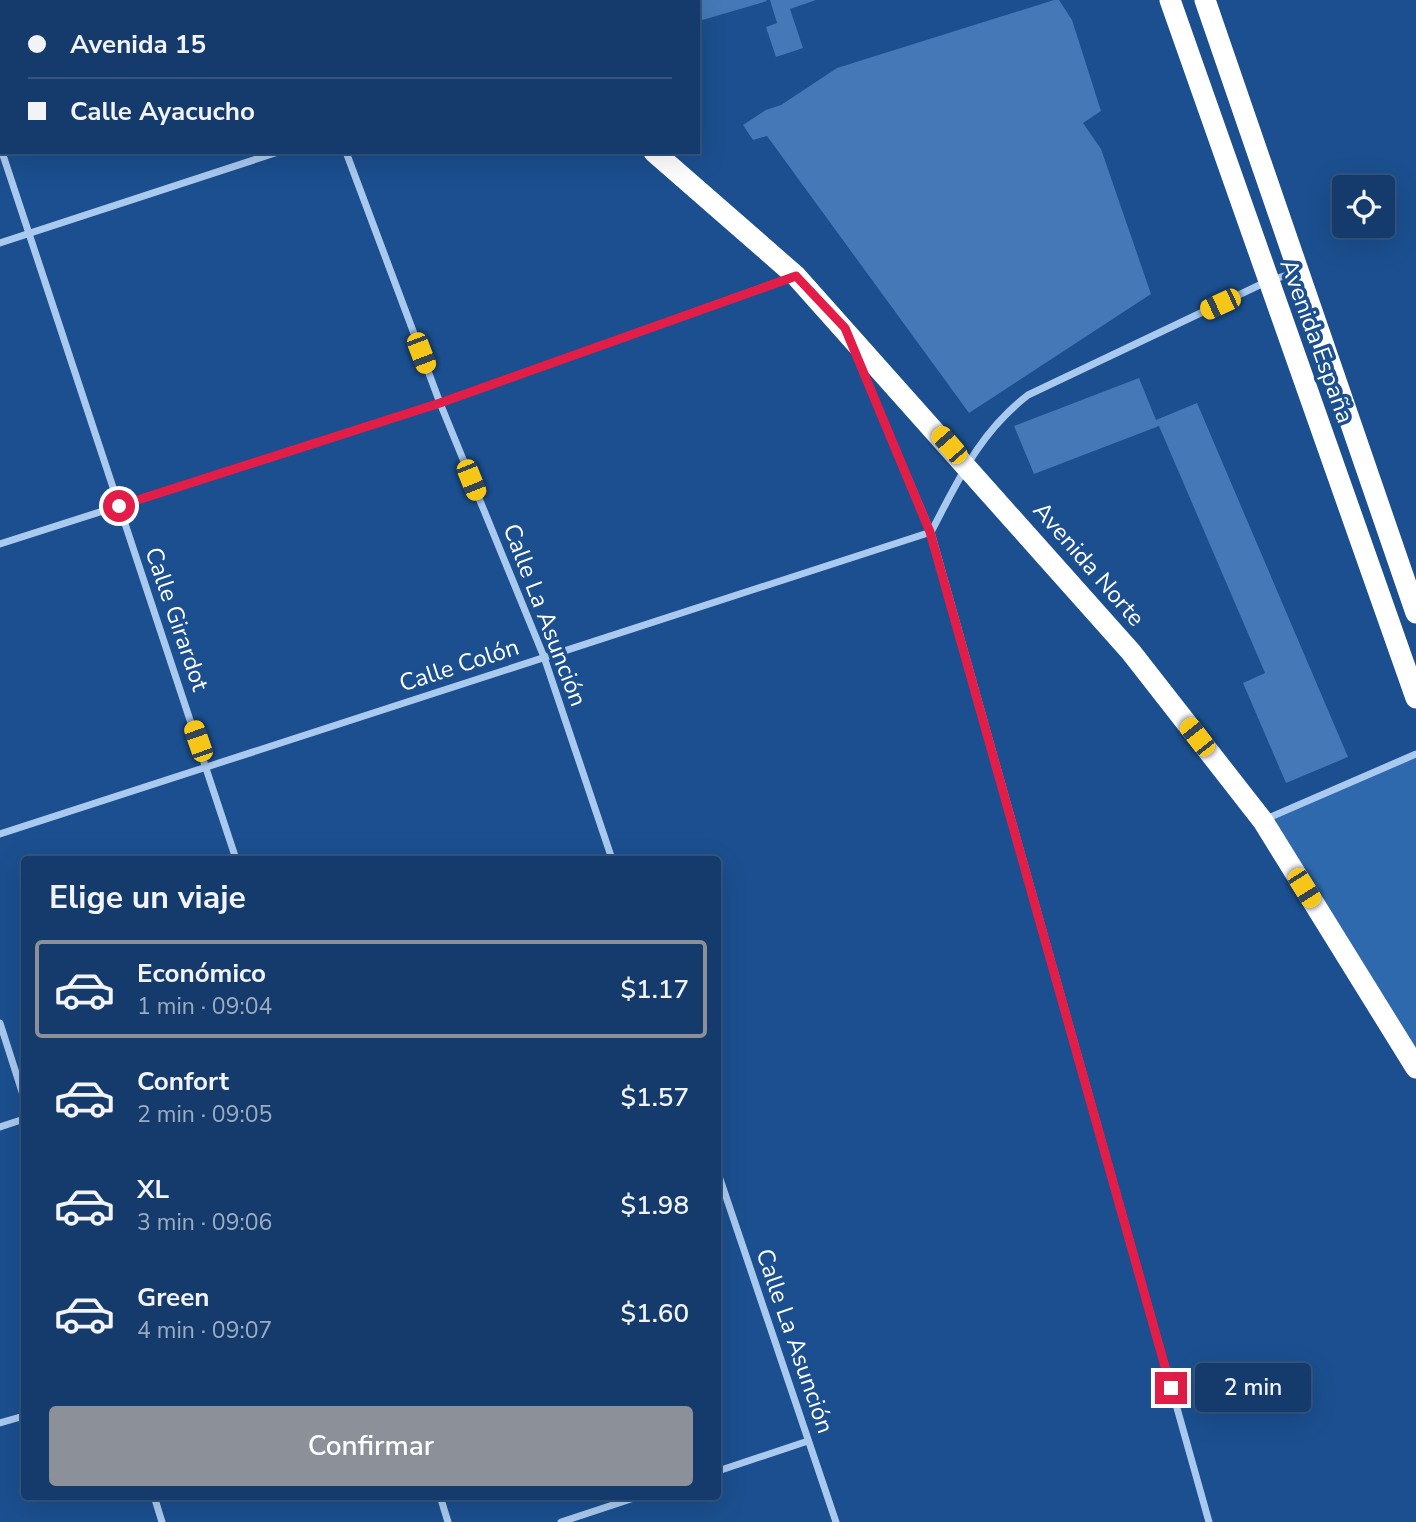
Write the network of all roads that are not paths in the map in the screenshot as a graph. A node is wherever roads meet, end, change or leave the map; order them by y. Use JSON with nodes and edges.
{"nodes":[{"id":1,"x":1170,"y":0,"type":"edge"},
{"id":2,"x":1205,"y":0,"type":"edge"},
{"id":3,"x":3,"y":154,"type":"edge"},
{"id":4,"x":272,"y":154,"type":"edge"},
{"id":5,"x":347,"y":154,"type":"edge"},
{"id":6,"x":656,"y":154,"type":"edge"},
{"id":7,"x":29,"y":233,"type":"junction"},
{"id":8,"x":0,"y":243,"type":"edge"},
{"id":9,"x":1298,"y":271,"type":"junction"},
{"id":10,"x":796,"y":276,"type":"junction"},
{"id":11,"x":1268,"y":281,"type":"junction"},
{"id":12,"x":845,"y":328,"type":"junction"},
{"id":13,"x":440,"y":403,"type":"junction"},
{"id":14,"x":966,"y":465,"type":"junction"},
{"id":15,"x":119,"y":506,"type":"junction"},
{"id":16,"x":930,"y":532,"type":"junction"},
{"id":17,"x":0,"y":544,"type":"edge"},
{"id":18,"x":1416,"y":613,"type":"edge"},
{"id":19,"x":544,"y":657,"type":"junction"},
{"id":20,"x":1416,"y":698,"type":"edge"},
{"id":21,"x":1416,"y":754,"type":"edge"},
{"id":22,"x":207,"y":767,"type":"junction"},
{"id":23,"x":1262,"y":821,"type":"junction"},
{"id":24,"x":0,"y":834,"type":"edge"},
{"id":25,"x":235,"y":856,"type":"edge"},
{"id":26,"x":611,"y":856,"type":"edge"},
{"id":27,"x":0,"y":1023,"type":"edge"},
{"id":28,"x":1416,"y":1068,"type":"edge"},
{"id":29,"x":21,"y":1089,"type":"edge"},
{"id":30,"x":21,"y":1120,"type":"edge"},
{"id":31,"x":0,"y":1127,"type":"edge"},
{"id":32,"x":721,"y":1189,"type":"edge"},
{"id":33,"x":21,"y":1417,"type":"edge"},
{"id":34,"x":0,"y":1423,"type":"edge"},
{"id":35,"x":808,"y":1441,"type":"junction"},
{"id":36,"x":721,"y":1470,"type":"edge"},
{"id":37,"x":155,"y":1500,"type":"edge"},
{"id":38,"x":441,"y":1500,"type":"edge"},
{"id":39,"x":628,"y":1500,"type":"edge"},
{"id":40,"x":162,"y":1522,"type":"edge"},
{"id":41,"x":448,"y":1522,"type":"edge"},
{"id":42,"x":561,"y":1522,"type":"edge"},
{"id":43,"x":836,"y":1522,"type":"edge"},
{"id":44,"x":1209,"y":1522,"type":"edge"}],
"edges":[{"from":1,"to":11,"type":"highway","name":"Avenida España"},
{"from":2,"to":9,"type":"highway","name":"Avenida España"},
{"from":3,"to":7,"type":"street","name":"Calle Girardot"},
{"from":4,"to":7,"type":"street"},
{"from":5,"to":13,"type":"street","name":"Calle La Asunción"},
{"from":6,"to":10,"type":"highway","name":"Avenida Norte"},
{"from":7,"to":8,"type":"street"},
{"from":7,"to":15,"type":"street","name":"Calle Girardot"},
{"from":9,"to":11,"type":"street"},
{"from":9,"to":18,"type":"highway","name":"Avenida España"},
{"from":10,"to":12,"type":"highway","name":"Avenida Norte"},
{"from":10,"to":13,"type":"street"},
{"from":11,"to":14,"type":"street"},
{"from":11,"to":20,"type":"highway","name":"Avenida España"},
{"from":12,"to":14,"type":"highway","name":"Avenida Norte"},
{"from":12,"to":16,"type":"street"},
{"from":13,"to":15,"type":"street"},
{"from":13,"to":19,"type":"street","name":"Calle La Asunción"},
{"from":14,"to":16,"type":"street"},
{"from":14,"to":23,"type":"highway","name":"Avenida Norte"},
{"from":15,"to":17,"type":"street"},
{"from":15,"to":22,"type":"street","name":"Calle Girardot"},
{"from":16,"to":19,"type":"street","name":"Calle Colón"},
{"from":16,"to":44,"type":"street"},
{"from":19,"to":22,"type":"street","name":"Calle Colón"},
{"from":19,"to":26,"type":"street","name":"Calle La Asunción"},
{"from":21,"to":23,"type":"street"},
{"from":22,"to":24,"type":"street","name":"Calle Colón"},
{"from":22,"to":25,"type":"street","name":"Calle Girardot"},
{"from":23,"to":28,"type":"highway","name":"Avenida Norte"},
{"from":27,"to":29,"type":"street"},
{"from":30,"to":31,"type":"street"},
{"from":32,"to":35,"type":"street","name":"Calle La Asunción"},
{"from":33,"to":34,"type":"street"},
{"from":35,"to":36,"type":"street"},
{"from":35,"to":43,"type":"street","name":"Calle La Asunción"},
{"from":37,"to":40,"type":"street"},
{"from":38,"to":41,"type":"street"},
{"from":39,"to":42,"type":"street"}]}
